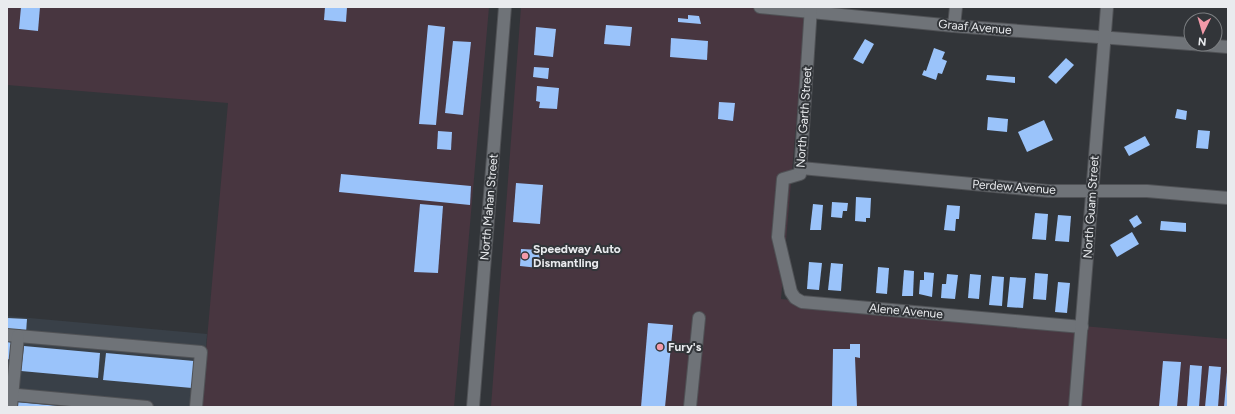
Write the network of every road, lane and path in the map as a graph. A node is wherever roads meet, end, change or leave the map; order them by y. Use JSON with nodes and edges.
{"nodes":[{"id":1,"x":505,"y":7,"type":"edge"},
{"id":2,"x":760,"y":7,"type":"edge"},
{"id":3,"x":956,"y":7,"type":"edge"},
{"id":4,"x":1107,"y":7,"type":"edge"},
{"id":5,"x":811,"y":9,"type":"edge"},
{"id":6,"x":954,"y":26,"type":"junction"},
{"id":7,"x":1104,"y":36,"type":"junction"},
{"id":8,"x":1183,"y":43,"type":"edge"},
{"id":9,"x":801,"y":168,"type":"junction"},
{"id":10,"x":1092,"y":190,"type":"junction"},
{"id":11,"x":1228,"y":198,"type":"edge"},
{"id":12,"x":778,"y":237,"type":"joint"},
{"id":13,"x":698,"y":318,"type":"dead end"},
{"id":14,"x":1082,"y":327,"type":"junction"},
{"id":15,"x":12,"y":336,"type":"edge"},
{"id":16,"x":11,"y":366,"type":"edge"},
{"id":17,"x":10,"y":399,"type":"edge"},
{"id":18,"x":147,"y":407,"type":"edge"},
{"id":19,"x":196,"y":407,"type":"edge"},
{"id":20,"x":473,"y":407,"type":"edge"},
{"id":21,"x":690,"y":407,"type":"edge"},
{"id":22,"x":1075,"y":407,"type":"edge"}],
"edges":[{"from":1,"to":20,"type":"street","name":"North Mahan Street"},
{"from":2,"to":5,"type":"street","name":"Graaf Avenue"},
{"from":3,"to":6,"type":"street"},
{"from":4,"to":7,"type":"street","name":"North Guam Street"},
{"from":5,"to":6,"type":"street","name":"Graaf Avenue"},
{"from":5,"to":9,"type":"street","name":"North Garth Street"},
{"from":6,"to":7,"type":"street","name":"Graaf Avenue"},
{"from":7,"to":8,"type":"street","name":"Graaf Avenue"},
{"from":7,"to":10,"type":"street","name":"North Guam Street"},
{"from":9,"to":10,"type":"street","name":"Perdew Avenue"},
{"from":9,"to":12,"type":"street","name":"North Garth Street"},
{"from":10,"to":11,"type":"street","name":"Perdew Avenue"},
{"from":10,"to":14,"type":"street","name":"North Guam Street"},
{"from":12,"to":14,"type":"street","name":"Alene Avenue"},
{"from":13,"to":21,"type":"street"},
{"from":14,"to":22,"type":"street","name":"North Guam Street"},
{"from":15,"to":16,"type":"street"},
{"from":15,"to":19,"type":"street"},
{"from":16,"to":17,"type":"street"},
{"from":17,"to":18,"type":"street"}]}
